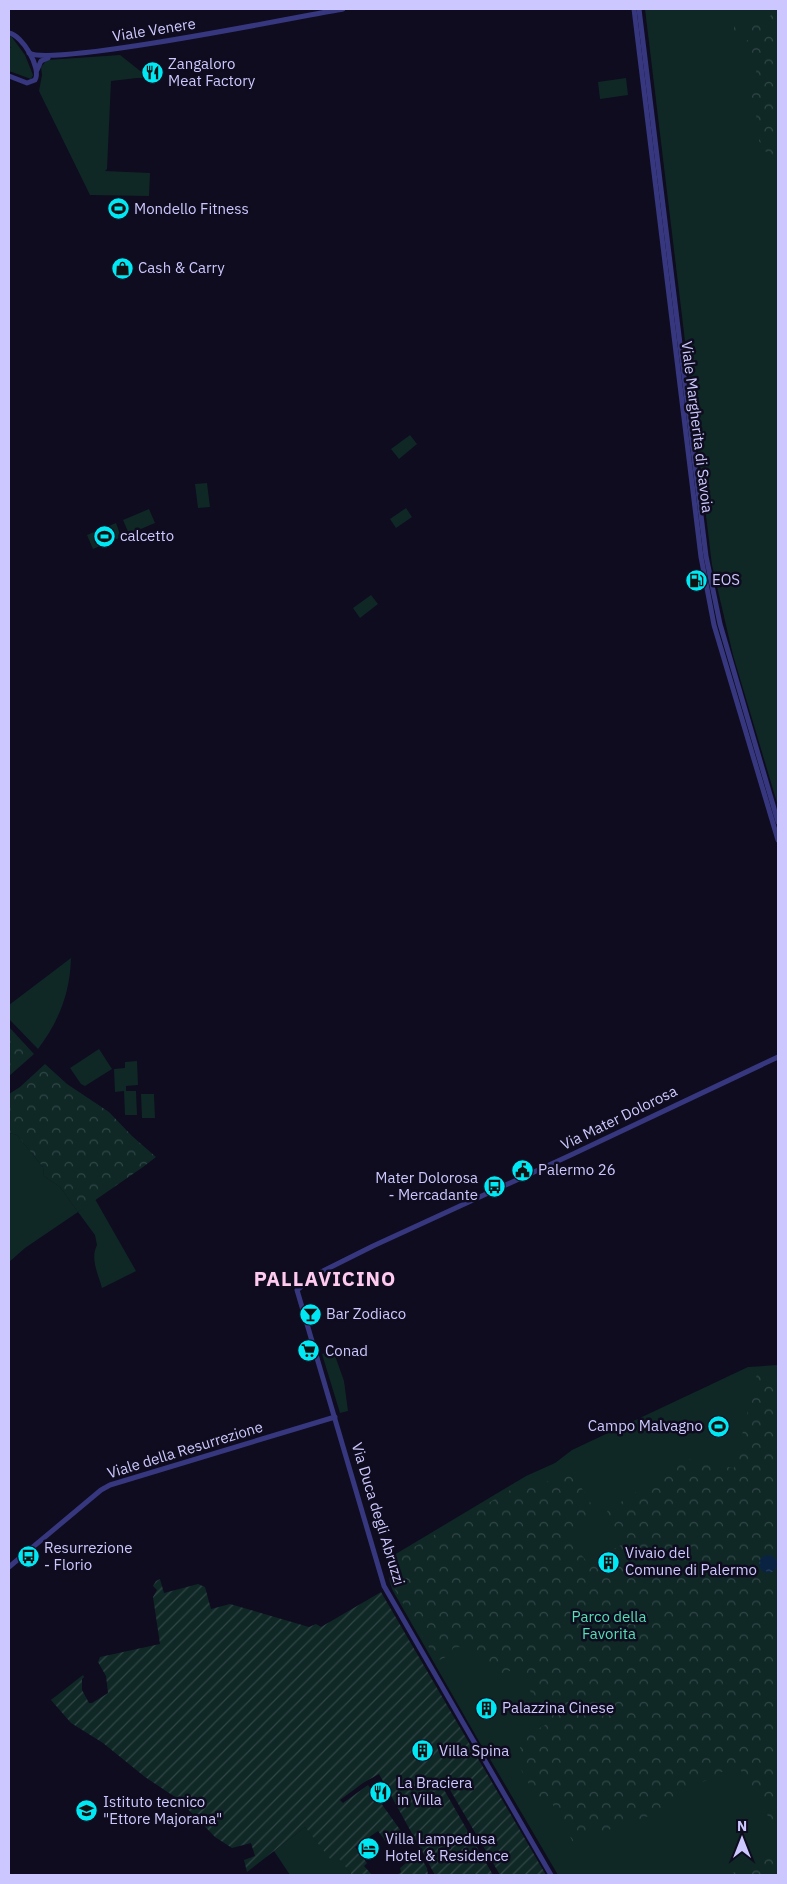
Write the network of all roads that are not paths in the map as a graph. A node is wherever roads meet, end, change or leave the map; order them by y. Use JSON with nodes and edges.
{"nodes":[{"id":1,"x":344,"y":9,"type":"edge"},
{"id":2,"x":634,"y":9,"type":"edge"},
{"id":3,"x":639,"y":9,"type":"edge"},
{"id":4,"x":9,"y":33,"type":"edge"},
{"id":5,"x":29,"y":53,"type":"junction"},
{"id":6,"x":56,"y":56,"type":"junction"},
{"id":7,"x":37,"y":70,"type":"junction"},
{"id":8,"x":9,"y":76,"type":"edge"},
{"id":9,"x":778,"y":822,"type":"edge"},
{"id":10,"x":778,"y":840,"type":"edge"},
{"id":11,"x":778,"y":1057,"type":"edge"},
{"id":12,"x":308,"y":1281,"type":"joint"},
{"id":13,"x":335,"y":1417,"type":"junction"},
{"id":14,"x":9,"y":1567,"type":"edge"},
{"id":15,"x":552,"y":1875,"type":"edge"}],
"edges":[{"from":1,"to":6,"type":"street","name":"Viale Venere"},
{"from":2,"to":10,"type":"street","name":"Viale Margherita di Savoia"},
{"from":3,"to":9,"type":"street","name":"Viale Margherita di Savoia"},
{"from":4,"to":5,"type":"street"},
{"from":5,"to":6,"type":"street","name":"Viale Venere"},
{"from":5,"to":7,"type":"street"},
{"from":6,"to":7,"type":"street","name":"Viale Venere"},
{"from":7,"to":8,"type":"street","name":"Viale Venere"},
{"from":11,"to":12,"type":"street","name":"Via Mater Dolorosa"},
{"from":12,"to":13,"type":"street","name":"Via Duca degli Abruzzi"},
{"from":13,"to":14,"type":"street","name":"Viale della Resurrezione"},
{"from":13,"to":15,"type":"street","name":"Via Duca degli Abruzzi"}]}
